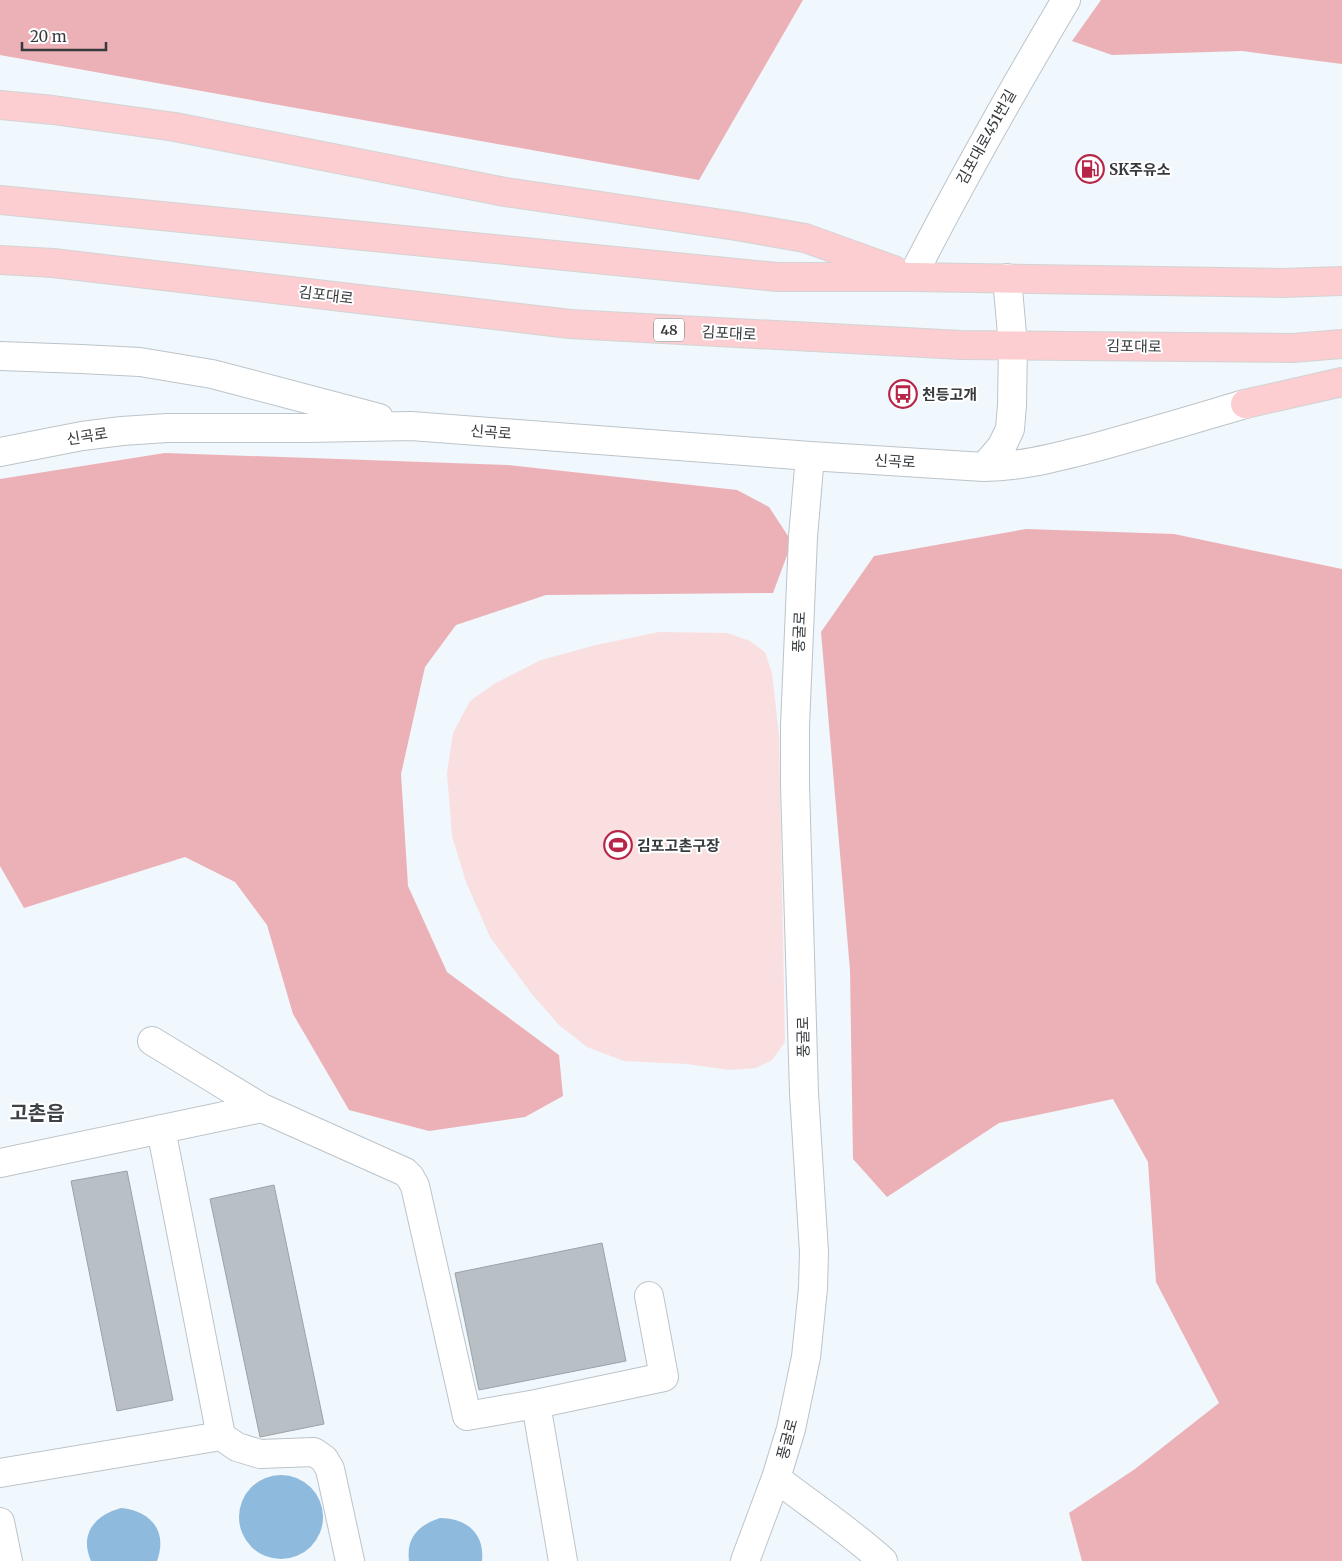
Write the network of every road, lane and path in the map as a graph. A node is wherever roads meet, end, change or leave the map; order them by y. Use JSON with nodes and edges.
{"nodes":[{"id":1,"x":1066,"y":0,"type":"edge"},
{"id":2,"x":0,"y":105,"type":"edge"},
{"id":3,"x":0,"y":200,"type":"edge"},
{"id":4,"x":0,"y":260,"type":"edge"},
{"id":5,"x":912,"y":277,"type":"junction"},
{"id":6,"x":1007,"y":278,"type":"junction"},
{"id":7,"x":1342,"y":281,"type":"edge"},
{"id":8,"x":1342,"y":344,"type":"edge"},
{"id":9,"x":1013,"y":345,"type":"junction"},
{"id":10,"x":0,"y":356,"type":"edge"},
{"id":11,"x":1342,"y":382,"type":"edge"},
{"id":12,"x":1245,"y":404,"type":"joint"},
{"id":13,"x":412,"y":426,"type":"junction"},
{"id":14,"x":0,"y":452,"type":"edge"},
{"id":15,"x":810,"y":456,"type":"junction"},
{"id":16,"x":984,"y":467,"type":"junction"},
{"id":17,"x":152,"y":1041,"type":"dead end"},
{"id":18,"x":262,"y":1108,"type":"junction"},
{"id":19,"x":161,"y":1129,"type":"junction"},
{"id":20,"x":0,"y":1163,"type":"edge"},
{"id":21,"x":650,"y":1296,"type":"dead end"},
{"id":22,"x":536,"y":1404,"type":"junction"},
{"id":23,"x":221,"y":1436,"type":"junction"},
{"id":24,"x":0,"y":1473,"type":"edge"},
{"id":25,"x":776,"y":1478,"type":"junction"},
{"id":26,"x":0,"y":1522,"type":"edge"},
{"id":27,"x":8,"y":1561,"type":"edge"},
{"id":28,"x":350,"y":1561,"type":"edge"},
{"id":29,"x":563,"y":1561,"type":"edge"},
{"id":30,"x":745,"y":1561,"type":"edge"},
{"id":31,"x":883,"y":1561,"type":"edge"}],
"edges":[{"from":1,"to":5,"type":"street","name":"김포대로451번길"},
{"from":2,"to":5,"type":"main road"},
{"from":3,"to":5,"type":"main road"},
{"from":4,"to":9,"type":"main road","name":"김포대로","number":"48"},
{"from":5,"to":6,"type":"main road"},
{"from":6,"to":7,"type":"main road"},
{"from":6,"to":9,"type":"street"},
{"from":8,"to":9,"type":"main road","name":"김포대로","number":"48"},
{"from":9,"to":16,"type":"street"},
{"from":10,"to":13,"type":"street"},
{"from":11,"to":12,"type":"main road"},
{"from":12,"to":16,"type":"street","name":"신곡로"},
{"from":13,"to":14,"type":"street","name":"신곡로"},
{"from":13,"to":15,"type":"street","name":"신곡로"},
{"from":15,"to":16,"type":"street","name":"신곡로"},
{"from":15,"to":25,"type":"street","name":"풍굴로"},
{"from":17,"to":18,"type":"street"},
{"from":18,"to":19,"type":"street"},
{"from":18,"to":22,"type":"street"},
{"from":19,"to":20,"type":"street"},
{"from":19,"to":23,"type":"street"},
{"from":21,"to":22,"type":"street"},
{"from":22,"to":29,"type":"street"},
{"from":23,"to":24,"type":"street"},
{"from":23,"to":28,"type":"street"},
{"from":25,"to":30,"type":"street"},
{"from":25,"to":31,"type":"street","name":"풍굴로"},
{"from":26,"to":27,"type":"street"}]}
